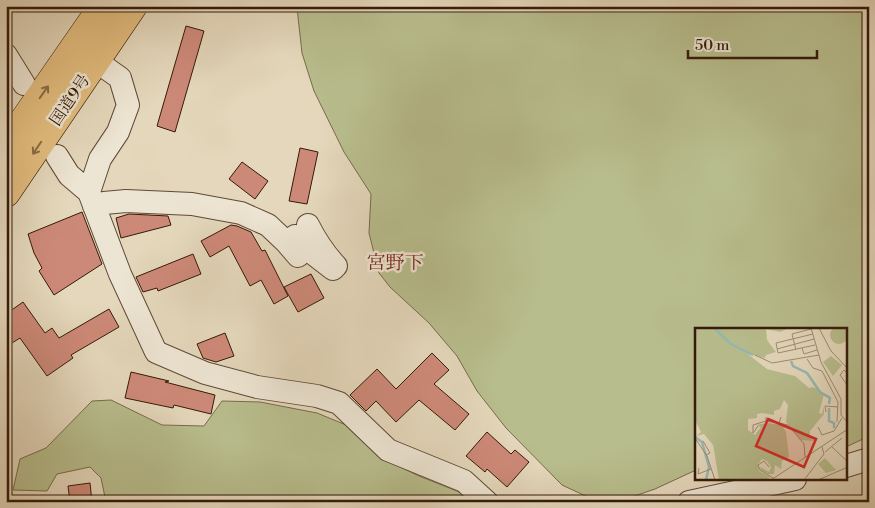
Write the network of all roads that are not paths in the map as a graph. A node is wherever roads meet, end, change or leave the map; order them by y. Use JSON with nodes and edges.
{"nodes":[{"id":1,"x":103,"y":6,"type":"edge"},
{"id":2,"x":133,"y":6,"type":"edge"},
{"id":3,"x":86,"y":53,"type":"junction"},
{"id":4,"x":6,"y":54,"type":"edge"},
{"id":5,"x":24,"y":84,"type":"dead end"},
{"id":6,"x":6,"y":146,"type":"edge"},
{"id":7,"x":57,"y":156,"type":"dead end"},
{"id":8,"x":6,"y":193,"type":"edge"},
{"id":9,"x":91,"y":199,"type":"junction"},
{"id":10,"x":308,"y":225,"type":"dead end"},
{"id":11,"x":869,"y":460,"type":"edge"},
{"id":12,"x":848,"y":465,"type":"edge"},
{"id":13,"x":790,"y":480,"type":"edge"},
{"id":14,"x":487,"y":502,"type":"edge"},
{"id":15,"x":689,"y":502,"type":"edge"}],
"edges":[{"from":1,"to":3,"type":"highway","name":"国道9号"},
{"from":2,"to":3,"type":"highway","name":"国道9号"},
{"from":6,"to":3,"type":"highway","name":"国道9号","one_way":true},
{"from":3,"to":8,"type":"highway","name":"国道9号","one_way":true},
{"from":3,"to":9,"type":"street"},
{"from":4,"to":5,"type":"street"},
{"from":7,"to":9,"type":"street"},
{"from":9,"to":10,"type":"street"},
{"from":9,"to":14,"type":"street"},
{"from":11,"to":12,"type":"street"},
{"from":13,"to":15,"type":"street"}]}
